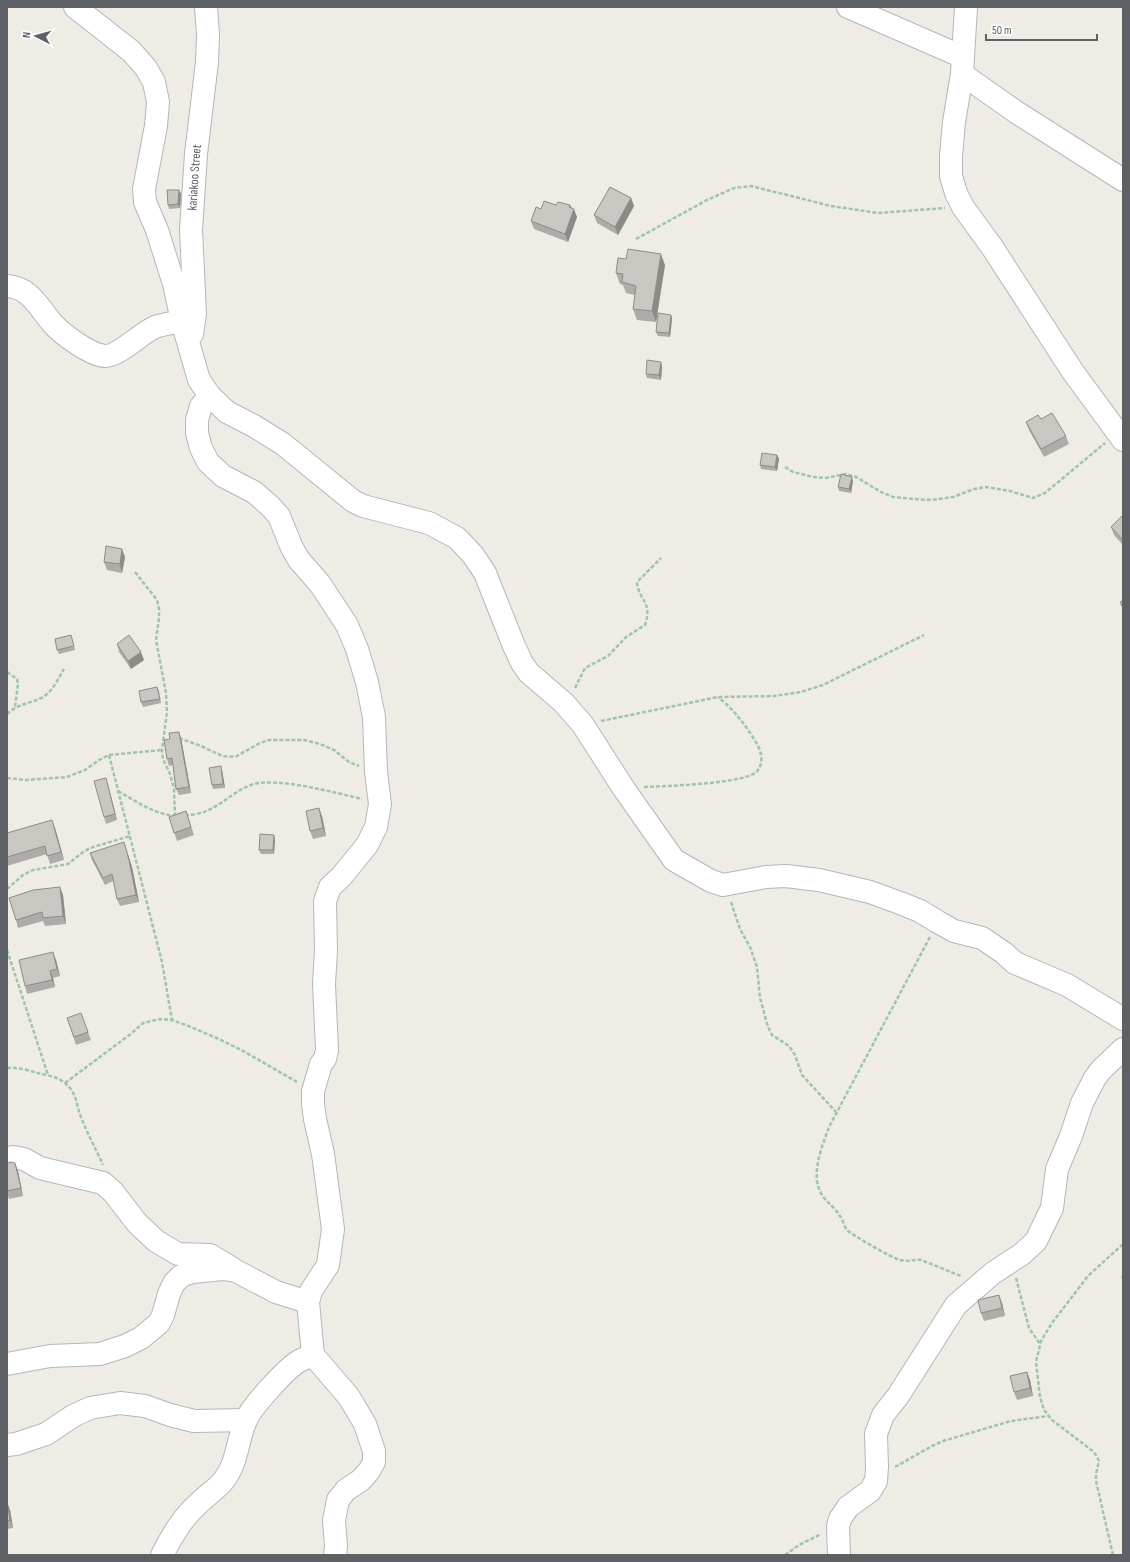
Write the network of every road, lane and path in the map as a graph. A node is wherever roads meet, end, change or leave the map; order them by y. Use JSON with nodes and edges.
{"nodes":[{"id":1,"x":75,"y":7,"type":"edge"},
{"id":2,"x":206,"y":7,"type":"edge"},
{"id":3,"x":848,"y":7,"type":"edge"},
{"id":4,"x":966,"y":7,"type":"edge"},
{"id":5,"x":962,"y":65,"type":"junction"},
{"id":6,"x":1123,"y":180,"type":"edge"},
{"id":7,"x":963,"y":207,"type":"junction"},
{"id":8,"x":636,"y":239,"type":"dead end"},
{"id":9,"x":7,"y":286,"type":"edge"},
{"id":10,"x":182,"y":321,"type":"junction"},
{"id":11,"x":190,"y":349,"type":"junction"},
{"id":12,"x":210,"y":396,"type":"junction"},
{"id":13,"x":1119,"y":428,"type":"edge"},
{"id":14,"x":785,"y":467,"type":"dead end"},
{"id":15,"x":661,"y":558,"type":"dead end"},
{"id":16,"x":135,"y":572,"type":"dead end"},
{"id":17,"x":924,"y":635,"type":"dead end"},
{"id":18,"x":64,"y":670,"type":"dead end"},
{"id":19,"x":7,"y":672,"type":"edge"},
{"id":20,"x":553,"y":694,"type":"junction"},
{"id":21,"x":718,"y":697,"type":"junction"},
{"id":22,"x":15,"y":707,"type":"junction"},
{"id":23,"x":7,"y":714,"type":"edge"},
{"id":24,"x":582,"y":725,"type":"junction"},
{"id":25,"x":163,"y":733,"type":"junction"},
{"id":26,"x":170,"y":735,"type":"edge"},
{"id":27,"x":177,"y":737,"type":"edge"},
{"id":28,"x":162,"y":750,"type":"junction"},
{"id":29,"x":109,"y":755,"type":"junction"},
{"id":30,"x":376,"y":772,"type":"junction"},
{"id":31,"x":7,"y":778,"type":"edge"},
{"id":32,"x":624,"y":788,"type":"junction"},
{"id":33,"x":118,"y":791,"type":"junction"},
{"id":34,"x":380,"y":804,"type":"junction"},
{"id":35,"x":175,"y":816,"type":"junction"},
{"id":36,"x":130,"y":836,"type":"junction"},
{"id":37,"x":723,"y":885,"type":"junction"},
{"id":38,"x":7,"y":889,"type":"edge"},
{"id":39,"x":938,"y":922,"type":"junction"},
{"id":40,"x":7,"y":950,"type":"edge"},
{"id":41,"x":1123,"y":1019,"type":"edge"},
{"id":42,"x":172,"y":1020,"type":"junction"},
{"id":43,"x":1123,"y":1049,"type":"edge"},
{"id":44,"x":7,"y":1068,"type":"edge"},
{"id":45,"x":48,"y":1076,"type":"junction"},
{"id":46,"x":65,"y":1082,"type":"junction"},
{"id":47,"x":313,"y":1091,"type":"junction"},
{"id":48,"x":836,"y":1112,"type":"junction"},
{"id":49,"x":7,"y":1158,"type":"edge"},
{"id":50,"x":104,"y":1166,"type":"dead end"},
{"id":51,"x":1123,"y":1244,"type":"edge"},
{"id":52,"x":1012,"y":1261,"type":"junction"},
{"id":53,"x":236,"y":1271,"type":"junction"},
{"id":54,"x":980,"y":1284,"type":"junction"},
{"id":55,"x":308,"y":1302,"type":"junction"},
{"id":56,"x":1041,"y":1344,"type":"junction"},
{"id":57,"x":313,"y":1355,"type":"junction"},
{"id":58,"x":7,"y":1364,"type":"edge"},
{"id":59,"x":1049,"y":1416,"type":"junction"},
{"id":60,"x":246,"y":1420,"type":"junction"},
{"id":61,"x":7,"y":1445,"type":"edge"},
{"id":62,"x":877,"y":1476,"type":"junction"},
{"id":63,"x":838,"y":1526,"type":"junction"},
{"id":64,"x":162,"y":1555,"type":"edge"},
{"id":65,"x":335,"y":1555,"type":"edge"},
{"id":66,"x":785,"y":1555,"type":"edge"},
{"id":67,"x":839,"y":1555,"type":"edge"},
{"id":68,"x":1113,"y":1555,"type":"edge"}],
"edges":[{"from":1,"to":10,"type":"street"},
{"from":2,"to":11,"type":"street","name":"kariakoo Street"},
{"from":3,"to":5,"type":"street"},
{"from":4,"to":5,"type":"street"},
{"from":5,"to":6,"type":"street"},
{"from":5,"to":7,"type":"street"},
{"from":7,"to":8,"type":"path"},
{"from":7,"to":13,"type":"street"},
{"from":9,"to":10,"type":"street"},
{"from":10,"to":11,"type":"street"},
{"from":11,"to":12,"type":"street"},
{"from":12,"to":20,"type":"street"},
{"from":12,"to":30,"type":"street"},
{"from":13,"to":14,"type":"path"},
{"from":15,"to":20,"type":"path"},
{"from":16,"to":25,"type":"path"},
{"from":17,"to":21,"type":"path"},
{"from":18,"to":22,"type":"path"},
{"from":19,"to":22,"type":"path"},
{"from":20,"to":24,"type":"street"},
{"from":21,"to":24,"type":"path"},
{"from":21,"to":32,"type":"path"},
{"from":22,"to":23,"type":"path"},
{"from":24,"to":32,"type":"street"},
{"from":25,"to":26,"type":"path"},
{"from":25,"to":28,"type":"path"},
{"from":27,"to":30,"type":"path"},
{"from":28,"to":29,"type":"path"},
{"from":28,"to":35,"type":"path"},
{"from":29,"to":31,"type":"path"},
{"from":29,"to":33,"type":"path"},
{"from":30,"to":34,"type":"street"},
{"from":32,"to":37,"type":"street"},
{"from":33,"to":35,"type":"path"},
{"from":33,"to":36,"type":"path"},
{"from":34,"to":35,"type":"path"},
{"from":34,"to":47,"type":"street"},
{"from":36,"to":38,"type":"path"},
{"from":36,"to":42,"type":"path"},
{"from":37,"to":39,"type":"street"},
{"from":37,"to":48,"type":"path"},
{"from":39,"to":41,"type":"street"},
{"from":39,"to":48,"type":"path"},
{"from":40,"to":45,"type":"path"},
{"from":42,"to":46,"type":"path"},
{"from":42,"to":47,"type":"path"},
{"from":43,"to":52,"type":"street"},
{"from":44,"to":45,"type":"path"},
{"from":45,"to":46,"type":"path"},
{"from":46,"to":50,"type":"path"},
{"from":47,"to":55,"type":"street"},
{"from":48,"to":54,"type":"path"},
{"from":49,"to":53,"type":"street"},
{"from":51,"to":56,"type":"path"},
{"from":52,"to":54,"type":"street"},
{"from":52,"to":56,"type":"path"},
{"from":53,"to":55,"type":"street"},
{"from":53,"to":58,"type":"street"},
{"from":54,"to":62,"type":"street"},
{"from":55,"to":57,"type":"street"},
{"from":56,"to":59,"type":"path"},
{"from":57,"to":60,"type":"street"},
{"from":57,"to":65,"type":"street"},
{"from":59,"to":62,"type":"path"},
{"from":59,"to":68,"type":"path"},
{"from":60,"to":61,"type":"street"},
{"from":60,"to":64,"type":"street"},
{"from":62,"to":63,"type":"street"},
{"from":63,"to":66,"type":"path"},
{"from":63,"to":67,"type":"street"}]}
